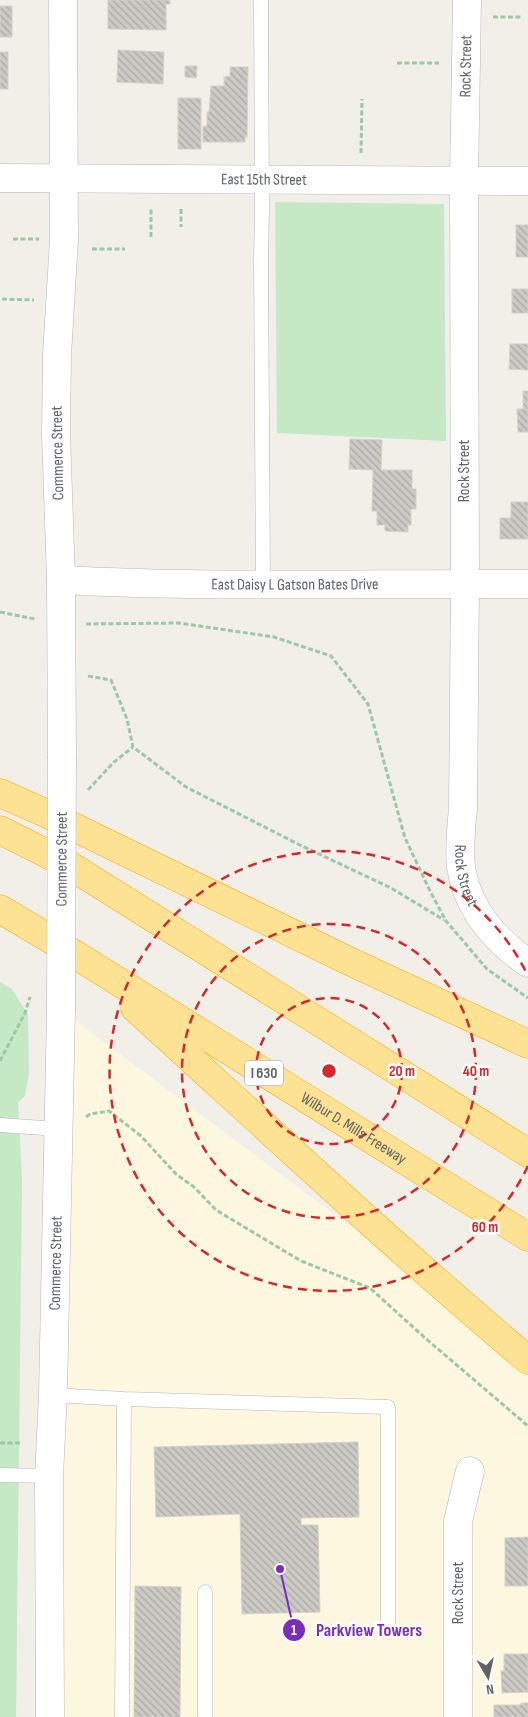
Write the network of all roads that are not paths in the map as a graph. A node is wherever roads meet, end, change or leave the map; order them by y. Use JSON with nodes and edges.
{"nodes":[{"id":1,"x":63,"y":0,"type":"edge"},
{"id":2,"x":261,"y":0,"type":"edge"},
{"id":3,"x":467,"y":0,"type":"edge"},
{"id":4,"x":0,"y":178,"type":"edge"},
{"id":5,"x":64,"y":179,"type":"junction"},
{"id":6,"x":262,"y":180,"type":"junction"},
{"id":7,"x":464,"y":181,"type":"junction"},
{"id":8,"x":528,"y":181,"type":"edge"},
{"id":9,"x":61,"y":580,"type":"junction"},
{"id":10,"x":263,"y":584,"type":"junction"},
{"id":11,"x":465,"y":584,"type":"junction"},
{"id":12,"x":528,"y":584,"type":"edge"},
{"id":13,"x":0,"y":793,"type":"edge"},
{"id":14,"x":0,"y":830,"type":"edge"},
{"id":15,"x":0,"y":909,"type":"edge"},
{"id":16,"x":86,"y":963,"type":"junction"},
{"id":17,"x":528,"y":963,"type":"edge"},
{"id":18,"x":528,"y":1044,"type":"edge"},
{"id":19,"x":0,"y":1125,"type":"edge"},
{"id":20,"x":58,"y":1129,"type":"junction"},
{"id":21,"x":528,"y":1153,"type":"edge"},
{"id":22,"x":528,"y":1237,"type":"edge"},
{"id":23,"x":528,"y":1360,"type":"edge"},
{"id":24,"x":53,"y":1395,"type":"junction"},
{"id":25,"x":124,"y":1399,"type":"junction"},
{"id":26,"x":470,"y":1470,"type":"dead end"},
{"id":27,"x":0,"y":1475,"type":"edge"},
{"id":28,"x":49,"y":1476,"type":"junction"},
{"id":29,"x":205,"y":1592,"type":"dead end"},
{"id":30,"x":388,"y":1627,"type":"dead end"},
{"id":31,"x":50,"y":1717,"type":"edge"},
{"id":32,"x":122,"y":1717,"type":"edge"},
{"id":33,"x":205,"y":1717,"type":"edge"},
{"id":34,"x":458,"y":1717,"type":"edge"}],
"edges":[{"from":1,"to":5,"type":"street","name":"Commerce Street"},
{"from":2,"to":6,"type":"lane"},
{"from":3,"to":7,"type":"street","name":"Rock Street"},
{"from":4,"to":5,"type":"street","name":"East 15th Street"},
{"from":5,"to":6,"type":"street","name":"East 15th Street"},
{"from":5,"to":9,"type":"street","name":"Commerce Street"},
{"from":6,"to":7,"type":"street","name":"East 15th Street"},
{"from":6,"to":10,"type":"lane"},
{"from":7,"to":8,"type":"street","name":"East 15th Street"},
{"from":7,"to":11,"type":"street","name":"Rock Street"},
{"from":9,"to":10,"type":"street","name":"East Daisy L Gatson Bates Drive"},
{"from":9,"to":20,"type":"street","name":"Commerce Street","bridge":true},
{"from":10,"to":11,"type":"street","name":"East Daisy L Gatson Bates Drive"},
{"from":11,"to":12,"type":"street","name":"East Daisy L Gatson Bates Drive"},
{"from":11,"to":17,"type":"street","name":"Rock Street"},
{"from":13,"to":18,"type":"highway"},
{"from":14,"to":21,"type":"highway"},
{"from":15,"to":16,"type":"highway","name":"Wilbur D. Mills Freeway","number":"I 630"},
{"from":16,"to":22,"type":"highway","name":"Wilbur D. Mills Freeway","number":"I 630"},
{"from":16,"to":23,"type":"highway"},
{"from":19,"to":20,"type":"lane"},
{"from":20,"to":24,"type":"street","name":"Commerce Street"},
{"from":24,"to":25,"type":"lane"},
{"from":24,"to":28,"type":"street","name":"Commerce Street"},
{"from":25,"to":30,"type":"lane"},
{"from":25,"to":32,"type":"lane"},
{"from":26,"to":34,"type":"street","name":"Rock Street"},
{"from":27,"to":28,"type":"lane"},
{"from":28,"to":31,"type":"street","name":"Commerce Street"},
{"from":29,"to":33,"type":"lane"}]}
